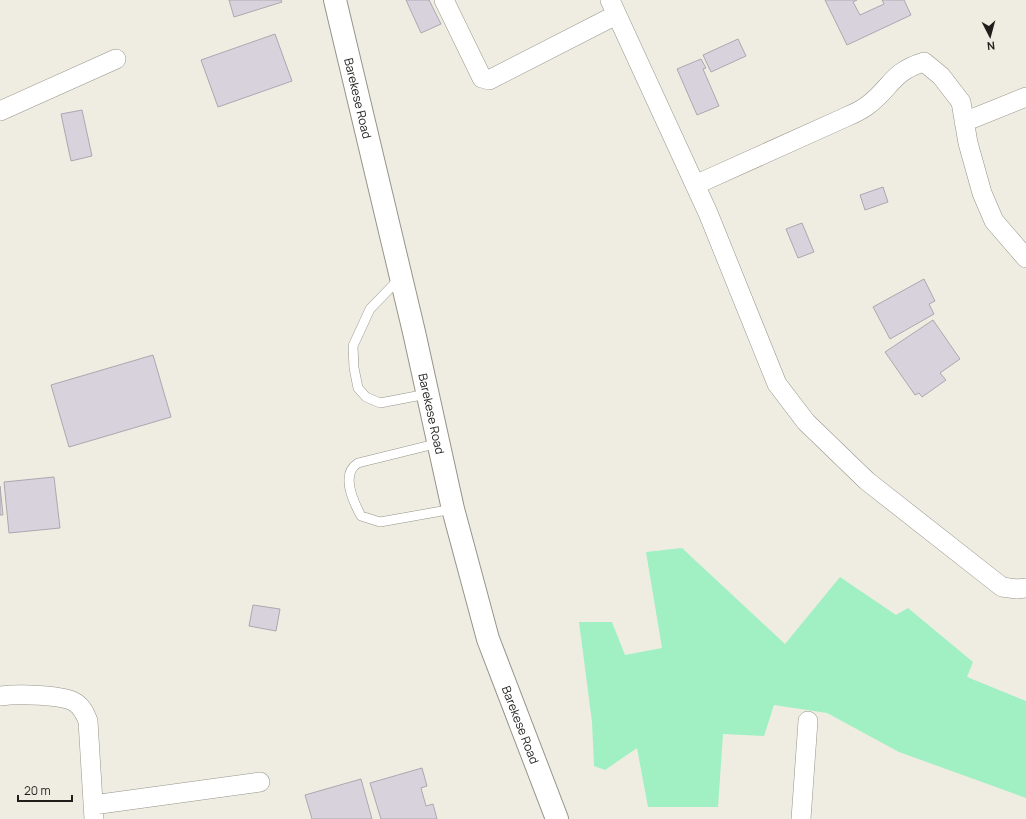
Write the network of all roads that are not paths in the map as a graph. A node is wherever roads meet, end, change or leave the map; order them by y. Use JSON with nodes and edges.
{"nodes":[{"id":1,"x":335,"y":0,"type":"edge"},
{"id":2,"x":444,"y":0,"type":"edge"},
{"id":3,"x":613,"y":7,"type":"edge"},
{"id":4,"x":116,"y":59,"type":"dead end"},
{"id":5,"x":1026,"y":98,"type":"edge"},
{"id":6,"x":0,"y":111,"type":"edge"},
{"id":7,"x":964,"y":122,"type":"junction"},
{"id":8,"x":695,"y":185,"type":"junction"},
{"id":9,"x":1026,"y":258,"type":"edge"},
{"id":10,"x":401,"y":277,"type":"junction"},
{"id":11,"x":427,"y":394,"type":"junction"},
{"id":12,"x":439,"y":443,"type":"junction"},
{"id":13,"x":452,"y":510,"type":"junction"},
{"id":14,"x":1026,"y":588,"type":"edge"},
{"id":15,"x":0,"y":696,"type":"edge"},
{"id":16,"x":808,"y":722,"type":"dead end"},
{"id":17,"x":260,"y":782,"type":"dead end"},
{"id":18,"x":94,"y":812,"type":"edge"},
{"id":19,"x":557,"y":819,"type":"edge"},
{"id":20,"x":801,"y":819,"type":"edge"}],
"edges":[{"from":1,"to":10,"type":"main road","name":"Barekese Road"},
{"from":2,"to":3,"type":"street"},
{"from":3,"to":8,"type":"street"},
{"from":4,"to":6,"type":"street"},
{"from":5,"to":7,"type":"street"},
{"from":7,"to":8,"type":"street"},
{"from":7,"to":9,"type":"street"},
{"from":8,"to":14,"type":"street"},
{"from":10,"to":11,"type":"main road","name":"Barekese Road"},
{"from":10,"to":11,"type":"lane"},
{"from":11,"to":12,"type":"main road","name":"Barekese Road"},
{"from":12,"to":13,"type":"main road","name":"Barekese Road"},
{"from":12,"to":13,"type":"lane"},
{"from":13,"to":19,"type":"main road","name":"Barekese Road"},
{"from":15,"to":18,"type":"street"},
{"from":16,"to":20,"type":"street"},
{"from":17,"to":18,"type":"street"}]}
